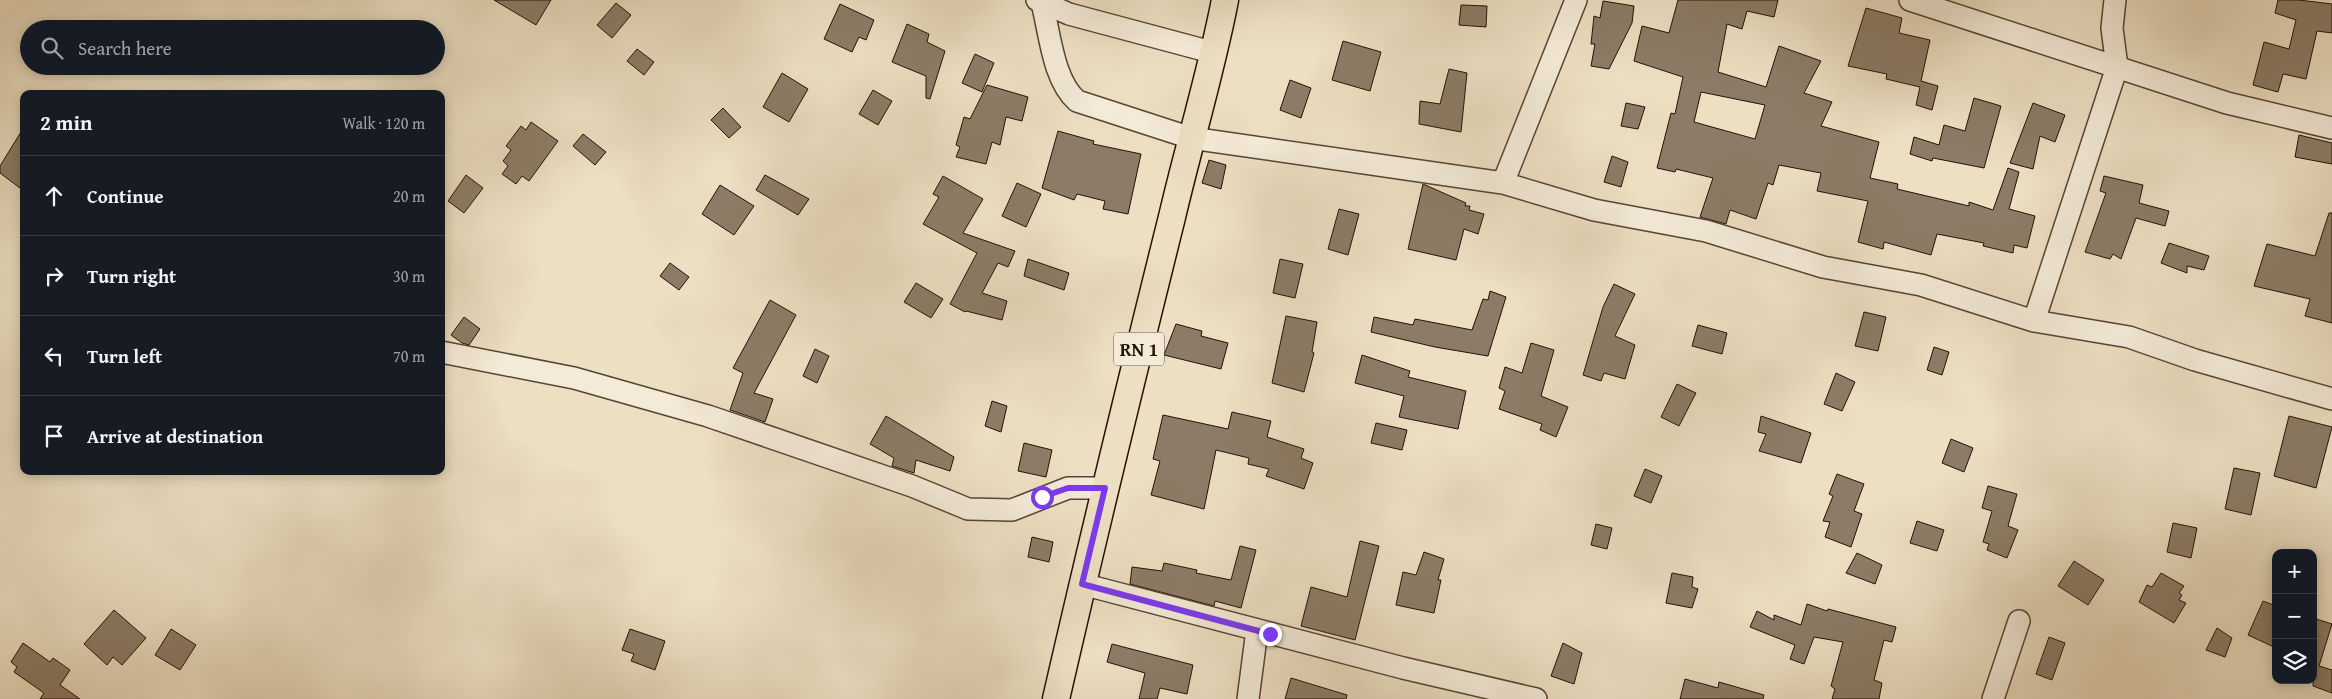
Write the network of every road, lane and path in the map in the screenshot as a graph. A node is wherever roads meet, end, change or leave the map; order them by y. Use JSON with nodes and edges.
{"nodes":[{"id":1,"x":1225,"y":0,"type":"edge"},
{"id":2,"x":1576,"y":0,"type":"edge"},
{"id":3,"x":1910,"y":0,"type":"edge"},
{"id":4,"x":2115,"y":0,"type":"edge"},
{"id":5,"x":1040,"y":2,"type":"edge"},
{"id":6,"x":1215,"y":53,"type":"junction"},
{"id":7,"x":2117,"y":67,"type":"junction"},
{"id":8,"x":2332,"y":128,"type":"edge"},
{"id":9,"x":1191,"y":138,"type":"junction"},
{"id":10,"x":1503,"y":183,"type":"junction"},
{"id":11,"x":2034,"y":321,"type":"junction"},
{"id":12,"x":445,"y":353,"type":"edge"},
{"id":13,"x":2332,"y":399,"type":"edge"},
{"id":14,"x":1105,"y":488,"type":"junction"},
{"id":15,"x":1082,"y":584,"type":"junction"},
{"id":16,"x":2019,"y":621,"type":"dead end"},
{"id":17,"x":1257,"y":630,"type":"junction"},
{"id":18,"x":1056,"y":699,"type":"edge"},
{"id":19,"x":1248,"y":699,"type":"edge"},
{"id":20,"x":1536,"y":699,"type":"edge"},
{"id":21,"x":1993,"y":699,"type":"edge"}],
"edges":[{"from":1,"to":6,"type":"main road","number":"RN 1"},
{"from":2,"to":10,"type":"street"},
{"from":3,"to":7,"type":"street"},
{"from":4,"to":7,"type":"street"},
{"from":5,"to":6,"type":"street"},
{"from":5,"to":9,"type":"street"},
{"from":6,"to":9,"type":"main road","number":"RN 1"},
{"from":7,"to":8,"type":"street"},
{"from":7,"to":11,"type":"street"},
{"from":9,"to":10,"type":"street"},
{"from":9,"to":14,"type":"main road","number":"RN 1"},
{"from":10,"to":11,"type":"street"},
{"from":11,"to":13,"type":"street"},
{"from":12,"to":14,"type":"street"},
{"from":14,"to":15,"type":"main road","number":"RN 1"},
{"from":15,"to":17,"type":"street"},
{"from":15,"to":18,"type":"main road","number":"RN 1"},
{"from":16,"to":21,"type":"street"},
{"from":17,"to":19,"type":"street"},
{"from":17,"to":20,"type":"street"}]}
